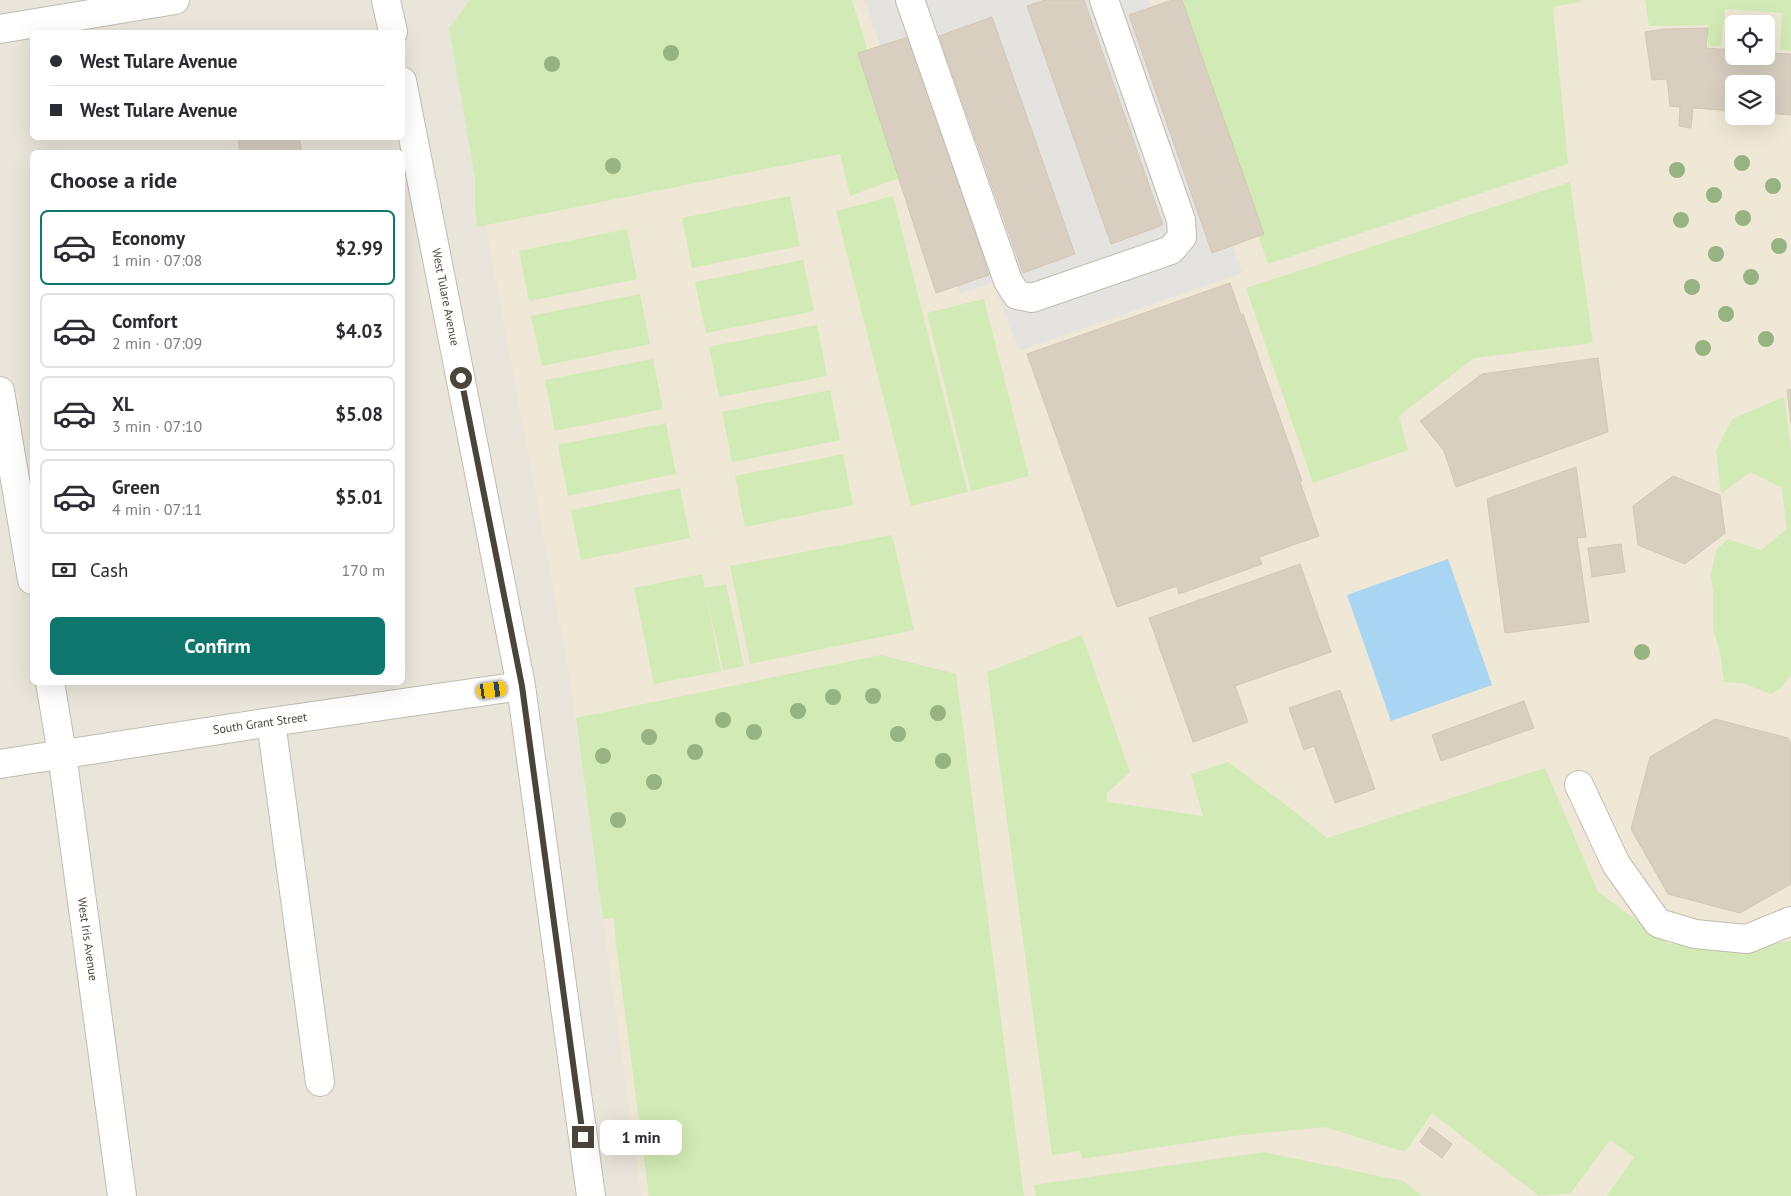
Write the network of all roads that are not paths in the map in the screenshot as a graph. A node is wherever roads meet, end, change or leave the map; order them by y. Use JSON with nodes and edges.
{"nodes":[{"id":1,"x":175,"y":0,"type":"edge"},
{"id":2,"x":386,"y":0,"type":"edge"},
{"id":3,"x":910,"y":0,"type":"edge"},
{"id":4,"x":1104,"y":0,"type":"edge"},
{"id":5,"x":0,"y":29,"type":"edge"},
{"id":6,"x":393,"y":30,"type":"edge"},
{"id":7,"x":405,"y":96,"type":"edge"},
{"id":8,"x":0,"y":391,"type":"edge"},
{"id":9,"x":30,"y":568,"type":"edge"},
{"id":10,"x":50,"y":685,"type":"edge"},
{"id":11,"x":522,"y":686,"type":"junction"},
{"id":12,"x":271,"y":722,"type":"junction"},
{"id":13,"x":62,"y":754,"type":"junction"},
{"id":14,"x":0,"y":764,"type":"edge"},
{"id":15,"x":1579,"y":786,"type":"dead end"},
{"id":16,"x":1791,"y":921,"type":"edge"},
{"id":17,"x":320,"y":1082,"type":"dead end"},
{"id":18,"x":122,"y":1196,"type":"edge"},
{"id":19,"x":591,"y":1196,"type":"edge"}],
"edges":[{"from":1,"to":5,"type":"street"},
{"from":2,"to":6,"type":"street"},
{"from":3,"to":4,"type":"street"},
{"from":7,"to":11,"type":"street","name":"West Tulare Avenue"},
{"from":8,"to":9,"type":"street"},
{"from":10,"to":13,"type":"street","name":"West Iris Avenue"},
{"from":11,"to":12,"type":"street","name":"South Grant Street"},
{"from":11,"to":19,"type":"street","name":"West Tulare Avenue"},
{"from":12,"to":13,"type":"street","name":"South Grant Street"},
{"from":12,"to":17,"type":"street"},
{"from":13,"to":14,"type":"street","name":"South Grant Street"},
{"from":13,"to":18,"type":"street","name":"West Iris Avenue"},
{"from":15,"to":16,"type":"street"}]}
